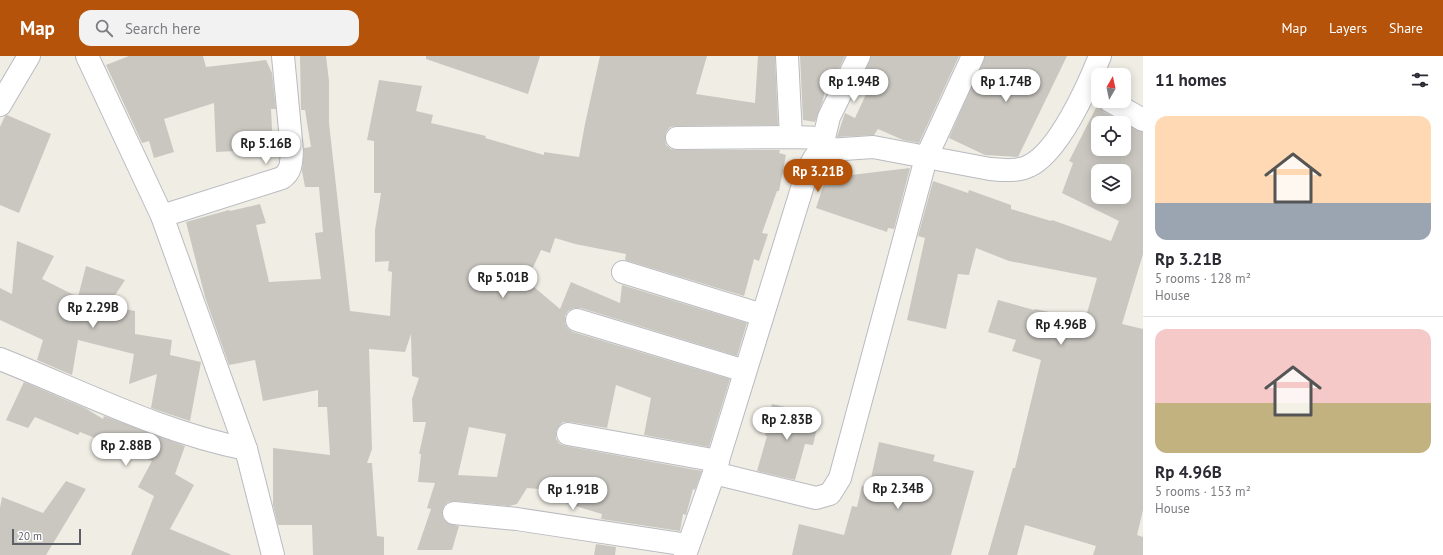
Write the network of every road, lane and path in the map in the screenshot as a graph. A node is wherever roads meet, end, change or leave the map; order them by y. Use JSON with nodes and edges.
{"nodes":[{"id":1,"x":28,"y":56,"type":"edge"},
{"id":2,"x":87,"y":56,"type":"edge"},
{"id":3,"x":283,"y":56,"type":"edge"},
{"id":4,"x":787,"y":56,"type":"edge"},
{"id":5,"x":859,"y":56,"type":"edge"},
{"id":6,"x":973,"y":56,"type":"edge"},
{"id":7,"x":1100,"y":56,"type":"edge"},
{"id":8,"x":1097,"y":68,"type":"edge"},
{"id":9,"x":1091,"y":92,"type":"edge"},
{"id":10,"x":0,"y":105,"type":"edge"},
{"id":11,"x":1122,"y":108,"type":"edge"},
{"id":12,"x":1143,"y":120,"type":"edge"},
{"id":13,"x":791,"y":136,"type":"junction"},
{"id":14,"x":677,"y":138,"type":"dead end"},
{"id":15,"x":826,"y":144,"type":"junction"},
{"id":16,"x":926,"y":158,"type":"junction"},
{"id":17,"x":162,"y":216,"type":"junction"},
{"id":18,"x":623,"y":272,"type":"dead end"},
{"id":19,"x":762,"y":315,"type":"junction"},
{"id":20,"x":577,"y":320,"type":"dead end"},
{"id":21,"x":0,"y":359,"type":"edge"},
{"id":22,"x":745,"y":371,"type":"junction"},
{"id":23,"x":568,"y":434,"type":"dead end"},
{"id":24,"x":246,"y":449,"type":"junction"},
{"id":25,"x":716,"y":467,"type":"junction"},
{"id":26,"x":454,"y":513,"type":"dead end"},
{"id":27,"x":687,"y":550,"type":"edge"},
{"id":28,"x":273,"y":555,"type":"edge"}],
"edges":[{"from":1,"to":10,"type":"street"},
{"from":2,"to":17,"type":"street"},
{"from":3,"to":17,"type":"street"},
{"from":4,"to":13,"type":"street"},
{"from":5,"to":15,"type":"street"},
{"from":6,"to":16,"type":"street"},
{"from":7,"to":8,"type":"street"},
{"from":9,"to":16,"type":"street"},
{"from":11,"to":12,"type":"street"},
{"from":13,"to":14,"type":"street"},
{"from":13,"to":15,"type":"street"},
{"from":15,"to":16,"type":"street"},
{"from":15,"to":19,"type":"street"},
{"from":16,"to":25,"type":"street"},
{"from":17,"to":24,"type":"street"},
{"from":18,"to":19,"type":"street"},
{"from":19,"to":22,"type":"street"},
{"from":20,"to":22,"type":"street"},
{"from":21,"to":24,"type":"street"},
{"from":22,"to":25,"type":"street"},
{"from":23,"to":25,"type":"street"},
{"from":24,"to":28,"type":"street"},
{"from":25,"to":27,"type":"street"},
{"from":26,"to":27,"type":"street"}]}
